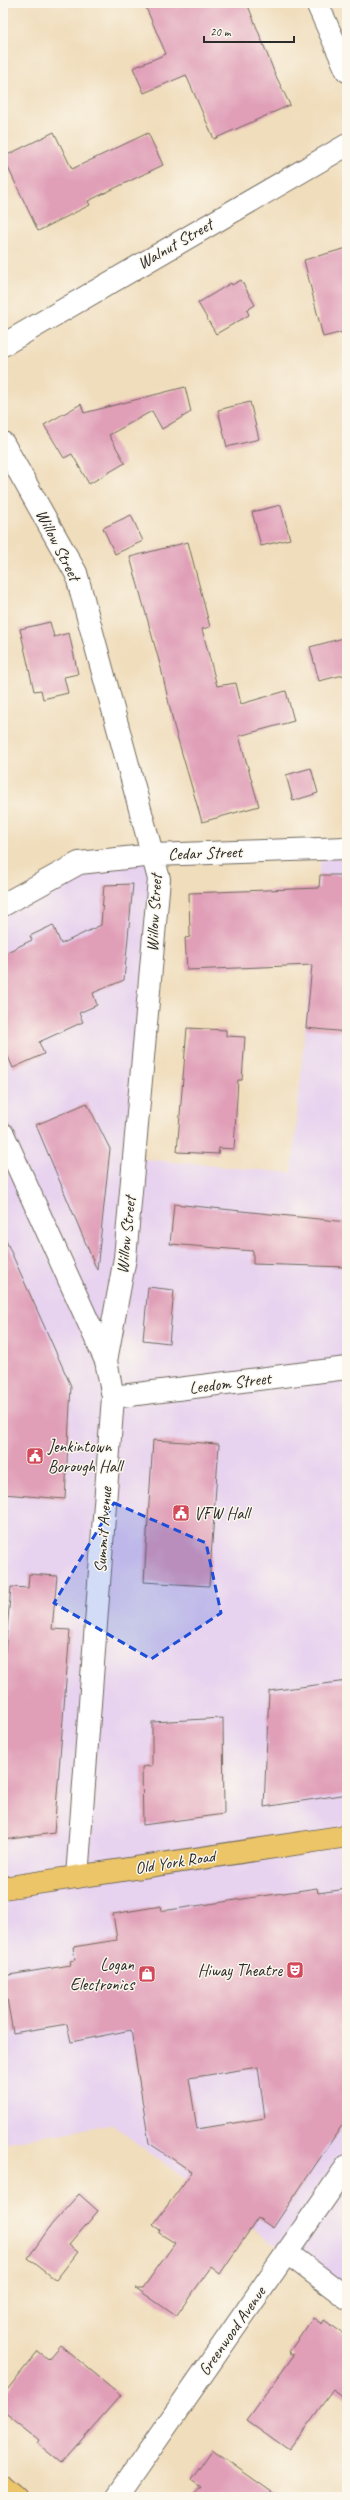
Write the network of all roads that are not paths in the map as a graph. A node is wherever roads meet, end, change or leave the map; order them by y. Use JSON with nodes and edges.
{"nodes":[{"id":1,"x":317,"y":3,"type":"edge"},
{"id":2,"x":347,"y":71,"type":"edge"},
{"id":3,"x":347,"y":145,"type":"edge"},
{"id":4,"x":3,"y":344,"type":"edge"},
{"id":5,"x":3,"y":443,"type":"edge"},
{"id":6,"x":347,"y":848,"type":"edge"},
{"id":7,"x":154,"y":855,"type":"junction"},
{"id":8,"x":3,"y":905,"type":"edge"},
{"id":9,"x":3,"y":1134,"type":"edge"},
{"id":10,"x":106,"y":1361,"type":"junction"},
{"id":11,"x":347,"y":1368,"type":"edge"},
{"id":12,"x":112,"y":1397,"type":"junction"},
{"id":13,"x":347,"y":1836,"type":"edge"},
{"id":14,"x":77,"y":1877,"type":"junction"},
{"id":15,"x":3,"y":1888,"type":"edge"},
{"id":16,"x":347,"y":2166,"type":"edge"},
{"id":17,"x":286,"y":2252,"type":"junction"},
{"id":18,"x":347,"y":2298,"type":"edge"},
{"id":19,"x":3,"y":2486,"type":"edge"},
{"id":20,"x":16,"y":2497,"type":"edge"},
{"id":21,"x":117,"y":2497,"type":"edge"}],
"edges":[{"from":1,"to":2,"type":"street"},
{"from":3,"to":4,"type":"street","name":"Walnut Street"},
{"from":5,"to":7,"type":"street","name":"Willow Street"},
{"from":6,"to":7,"type":"street","name":"Cedar Street"},
{"from":7,"to":8,"type":"street","name":"Cedar Street"},
{"from":7,"to":10,"type":"street","name":"Willow Street"},
{"from":9,"to":10,"type":"street","name":"Summit Avenue"},
{"from":10,"to":12,"type":"street","name":"Summit Avenue"},
{"from":11,"to":12,"type":"street","name":"Leedom Street"},
{"from":12,"to":14,"type":"street","name":"Summit Avenue"},
{"from":13,"to":14,"type":"main road","name":"Old York Road"},
{"from":14,"to":15,"type":"main road","name":"Old York Road"},
{"from":16,"to":17,"type":"street","name":"Greenwood Avenue"},
{"from":17,"to":18,"type":"street"},
{"from":17,"to":21,"type":"street","name":"Greenwood Avenue"},
{"from":19,"to":20,"type":"main road"}]}
